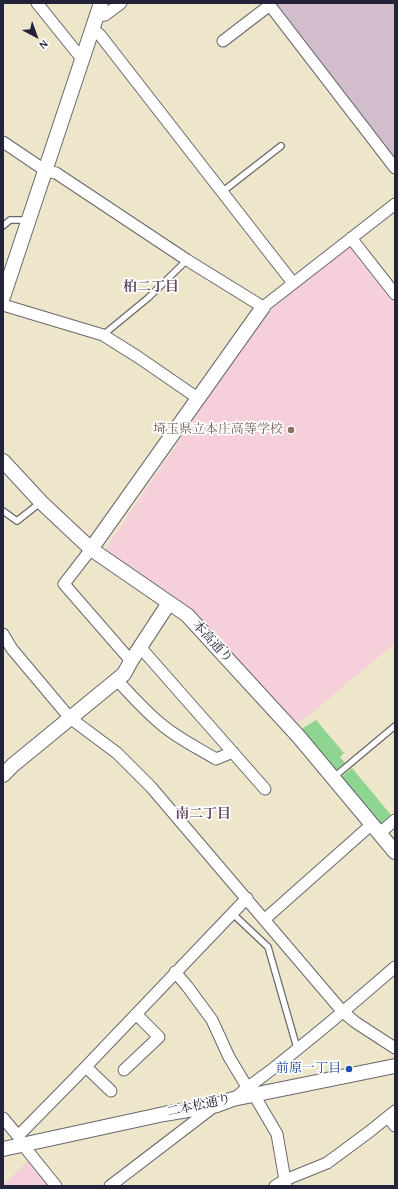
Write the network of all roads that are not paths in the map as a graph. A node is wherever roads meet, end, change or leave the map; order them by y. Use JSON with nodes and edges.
{"nodes":[{"id":1,"x":37,"y":3,"type":"edge"},
{"id":2,"x":121,"y":3,"type":"edge"},
{"id":3,"x":269,"y":4,"type":"edge"},
{"id":4,"x":97,"y":16,"type":"edge"},
{"id":5,"x":223,"y":41,"type":"dead end"},
{"id":6,"x":82,"y":59,"type":"junction"},
{"id":7,"x":3,"y":142,"type":"edge"},
{"id":8,"x":281,"y":146,"type":"dead end"},
{"id":9,"x":395,"y":168,"type":"edge"},
{"id":10,"x":46,"y":171,"type":"junction"},
{"id":11,"x":222,"y":192,"type":"junction"},
{"id":12,"x":395,"y":204,"type":"edge"},
{"id":13,"x":30,"y":220,"type":"junction"},
{"id":14,"x":3,"y":226,"type":"edge"},
{"id":15,"x":351,"y":238,"type":"junction"},
{"id":16,"x":186,"y":260,"type":"junction"},
{"id":17,"x":294,"y":283,"type":"junction"},
{"id":18,"x":395,"y":294,"type":"edge"},
{"id":19,"x":3,"y":297,"type":"edge"},
{"id":20,"x":3,"y":305,"type":"edge"},
{"id":21,"x":263,"y":307,"type":"junction"},
{"id":22,"x":103,"y":335,"type":"junction"},
{"id":23,"x":198,"y":400,"type":"junction"},
{"id":24,"x":3,"y":461,"type":"edge"},
{"id":25,"x":41,"y":502,"type":"junction"},
{"id":26,"x":3,"y":511,"type":"edge"},
{"id":27,"x":91,"y":550,"type":"junction"},
{"id":28,"x":169,"y":603,"type":"junction"},
{"id":29,"x":3,"y":634,"type":"edge"},
{"id":30,"x":140,"y":647,"type":"junction"},
{"id":31,"x":131,"y":660,"type":"junction"},
{"id":32,"x":117,"y":680,"type":"junction"},
{"id":33,"x":70,"y":718,"type":"junction"},
{"id":34,"x":395,"y":726,"type":"edge"},
{"id":35,"x":233,"y":752,"type":"junction"},
{"id":36,"x":3,"y":775,"type":"edge"},
{"id":37,"x":333,"y":778,"type":"junction"},
{"id":38,"x":265,"y":789,"type":"dead end"},
{"id":39,"x":395,"y":820,"type":"edge"},
{"id":40,"x":376,"y":828,"type":"junction"},
{"id":41,"x":395,"y":852,"type":"edge"},
{"id":42,"x":247,"y":898,"type":"junction"},
{"id":43,"x":233,"y":914,"type":"junction"},
{"id":44,"x":265,"y":919,"type":"junction"},
{"id":45,"x":395,"y":967,"type":"edge"},
{"id":46,"x":176,"y":972,"type":"junction"},
{"id":47,"x":342,"y":1011,"type":"junction"},
{"id":48,"x":136,"y":1014,"type":"junction"},
{"id":49,"x":297,"y":1048,"type":"junction"},
{"id":50,"x":395,"y":1048,"type":"edge"},
{"id":51,"x":395,"y":1066,"type":"edge"},
{"id":52,"x":86,"y":1067,"type":"junction"},
{"id":53,"x":124,"y":1070,"type":"dead end"},
{"id":54,"x":111,"y":1091,"type":"dead end"},
{"id":55,"x":250,"y":1091,"type":"junction"},
{"id":56,"x":217,"y":1105,"type":"junction"},
{"id":57,"x":392,"y":1114,"type":"edge"},
{"id":58,"x":3,"y":1118,"type":"edge"},
{"id":59,"x":395,"y":1126,"type":"edge"},
{"id":60,"x":21,"y":1140,"type":"junction"},
{"id":61,"x":3,"y":1150,"type":"edge"},
{"id":62,"x":3,"y":1155,"type":"edge"},
{"id":63,"x":285,"y":1183,"type":"edge"},
{"id":64,"x":56,"y":1186,"type":"edge"},
{"id":65,"x":110,"y":1186,"type":"edge"},
{"id":66,"x":275,"y":1186,"type":"edge"}],
"edges":[{"from":1,"to":6,"type":"street"},
{"from":2,"to":4,"type":"street"},
{"from":3,"to":5,"type":"street"},
{"from":3,"to":9,"type":"street"},
{"from":4,"to":6,"type":"street"},
{"from":4,"to":11,"type":"street"},
{"from":6,"to":10,"type":"street"},
{"from":7,"to":10,"type":"street"},
{"from":8,"to":11,"type":"lane"},
{"from":10,"to":13,"type":"street"},
{"from":10,"to":16,"type":"street"},
{"from":11,"to":17,"type":"street"},
{"from":12,"to":15,"type":"street"},
{"from":13,"to":14,"type":"lane"},
{"from":13,"to":19,"type":"street"},
{"from":15,"to":17,"type":"street"},
{"from":15,"to":18,"type":"street"},
{"from":16,"to":21,"type":"street"},
{"from":16,"to":22,"type":"lane"},
{"from":17,"to":21,"type":"street"},
{"from":20,"to":22,"type":"street"},
{"from":21,"to":23,"type":"street"},
{"from":22,"to":23,"type":"street"},
{"from":23,"to":27,"type":"street"},
{"from":24,"to":25,"type":"street","name":"本高通り"},
{"from":25,"to":26,"type":"lane"},
{"from":25,"to":27,"type":"street","name":"本高通り"},
{"from":27,"to":28,"type":"street","name":"本高通り"},
{"from":27,"to":31,"type":"street"},
{"from":28,"to":30,"type":"street"},
{"from":28,"to":37,"type":"street","name":"本高通り"},
{"from":29,"to":33,"type":"street"},
{"from":30,"to":31,"type":"street"},
{"from":30,"to":35,"type":"street"},
{"from":31,"to":32,"type":"street"},
{"from":32,"to":33,"type":"street"},
{"from":32,"to":35,"type":"street"},
{"from":33,"to":36,"type":"street"},
{"from":33,"to":42,"type":"street"},
{"from":34,"to":37,"type":"lane"},
{"from":35,"to":38,"type":"street"},
{"from":37,"to":40,"type":"street","name":"本高通り"},
{"from":39,"to":40,"type":"street"},
{"from":40,"to":41,"type":"street","name":"本高通り"},
{"from":40,"to":44,"type":"street"},
{"from":42,"to":43,"type":"street"},
{"from":42,"to":44,"type":"street"},
{"from":43,"to":46,"type":"street"},
{"from":43,"to":49,"type":"lane"},
{"from":44,"to":47,"type":"street"},
{"from":45,"to":47,"type":"street"},
{"from":46,"to":48,"type":"street"},
{"from":46,"to":55,"type":"street"},
{"from":47,"to":49,"type":"street"},
{"from":47,"to":50,"type":"street"},
{"from":48,"to":52,"type":"street"},
{"from":48,"to":53,"type":"street"},
{"from":49,"to":55,"type":"street"},
{"from":51,"to":55,"type":"street","name":"二本松通り"},
{"from":52,"to":54,"type":"street"},
{"from":52,"to":60,"type":"street"},
{"from":55,"to":56,"type":"street","name":"二本松通り"},
{"from":55,"to":63,"type":"street"},
{"from":56,"to":60,"type":"street","name":"二本松通り"},
{"from":56,"to":65,"type":"street"},
{"from":57,"to":59,"type":"street"},
{"from":57,"to":63,"type":"street"},
{"from":58,"to":60,"type":"street"},
{"from":60,"to":61,"type":"street","name":"二本松通り"},
{"from":60,"to":62,"type":"street"},
{"from":60,"to":64,"type":"street"},
{"from":63,"to":66,"type":"street"}]}
